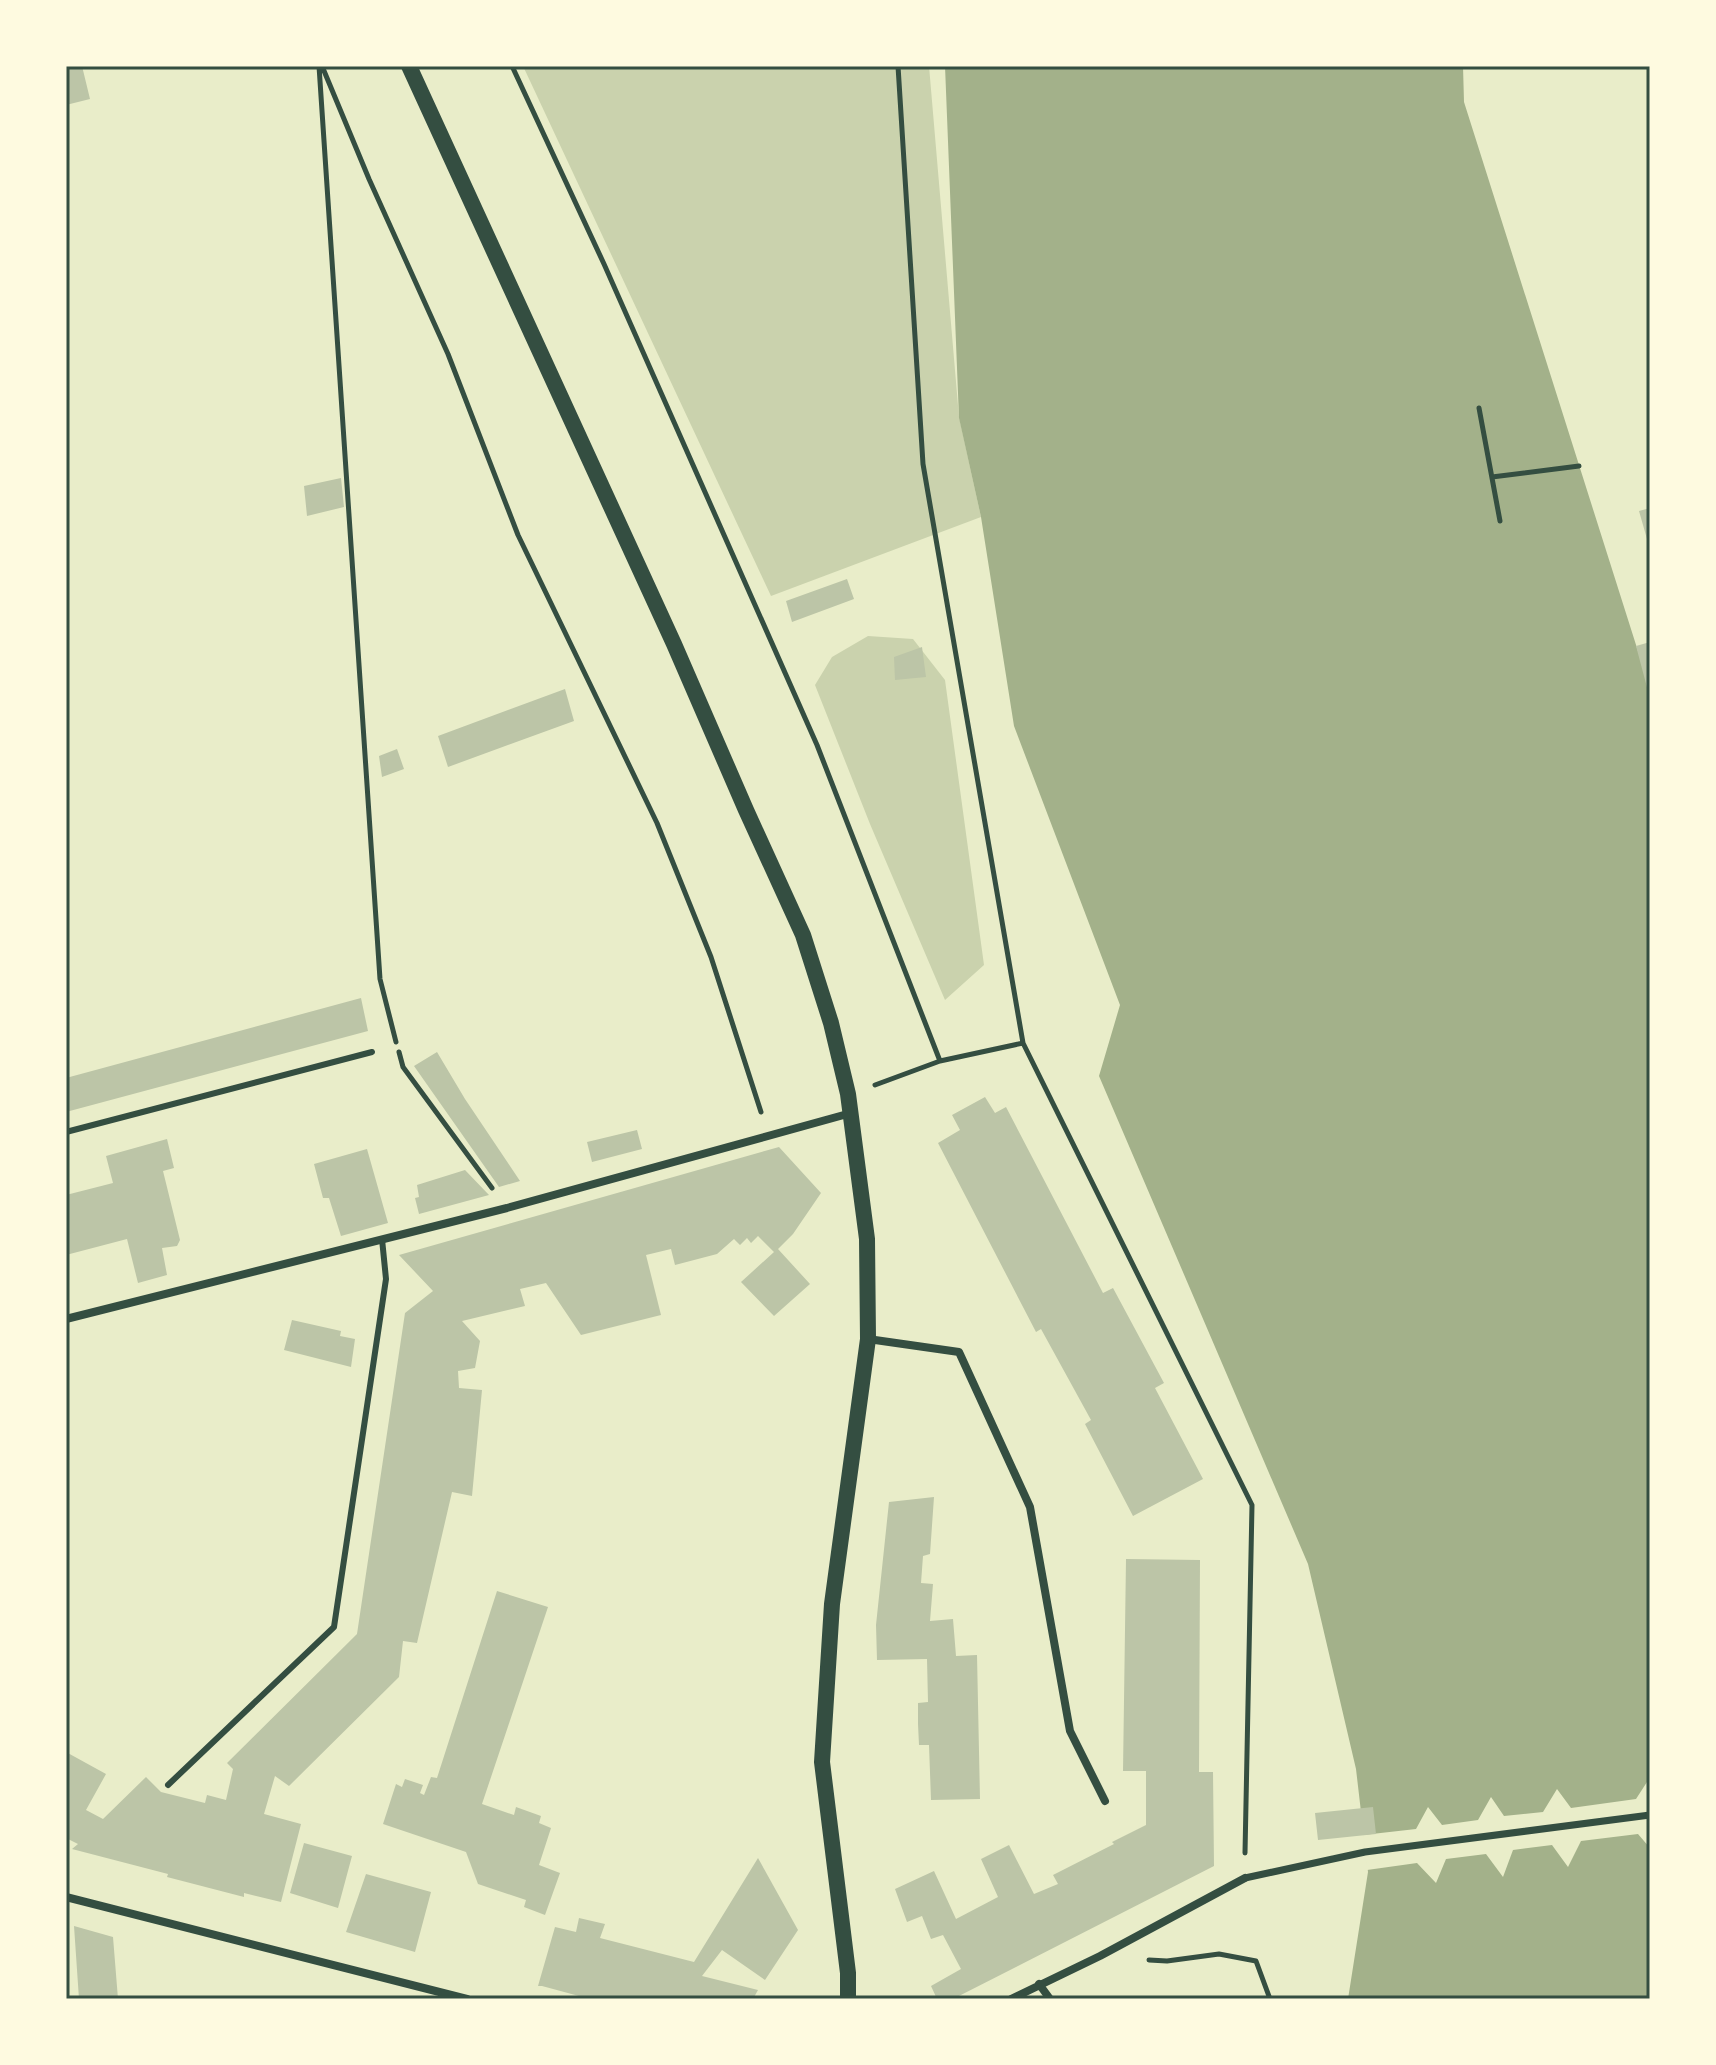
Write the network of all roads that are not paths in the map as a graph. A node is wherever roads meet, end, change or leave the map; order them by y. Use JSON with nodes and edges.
{"nodes":[{"id":1,"x":409,"y":66,"type":"edge"},
{"id":2,"x":372,"y":1052,"type":"dead end"},
{"id":3,"x":852,"y":1113,"type":"junction"},
{"id":4,"x":66,"y":1132,"type":"edge"},
{"id":5,"x":382,"y":1239,"type":"junction"},
{"id":6,"x":66,"y":1319,"type":"edge"},
{"id":7,"x":868,"y":1339,"type":"junction"},
{"id":8,"x":168,"y":1785,"type":"dead end"},
{"id":9,"x":1105,"y":1801,"type":"dead end"},
{"id":10,"x":1650,"y":1815,"type":"edge"},
{"id":11,"x":1245,"y":1878,"type":"joint"},
{"id":12,"x":66,"y":1897,"type":"edge"},
{"id":13,"x":848,"y":1973,"type":"junction"},
{"id":14,"x":1039,"y":1984,"type":"junction"},
{"id":15,"x":467,"y":1999,"type":"edge"},
{"id":16,"x":848,"y":1999,"type":"edge"},
{"id":17,"x":857,"y":1999,"type":"edge"},
{"id":18,"x":1011,"y":1999,"type":"edge"},
{"id":19,"x":1050,"y":1999,"type":"edge"}],
"edges":[{"from":1,"to":3,"type":"main road"},
{"from":2,"to":4,"type":"lane"},
{"from":3,"to":5,"type":"street"},
{"from":3,"to":7,"type":"main road"},
{"from":5,"to":6,"type":"street"},
{"from":5,"to":8,"type":"lane"},
{"from":7,"to":9,"type":"street"},
{"from":7,"to":13,"type":"main road"},
{"from":10,"to":11,"type":"street"},
{"from":11,"to":14,"type":"street"},
{"from":12,"to":15,"type":"street"},
{"from":13,"to":16,"type":"main road"},
{"from":13,"to":17,"type":"main road"},
{"from":14,"to":18,"type":"street"},
{"from":14,"to":19,"type":"street"}]}
